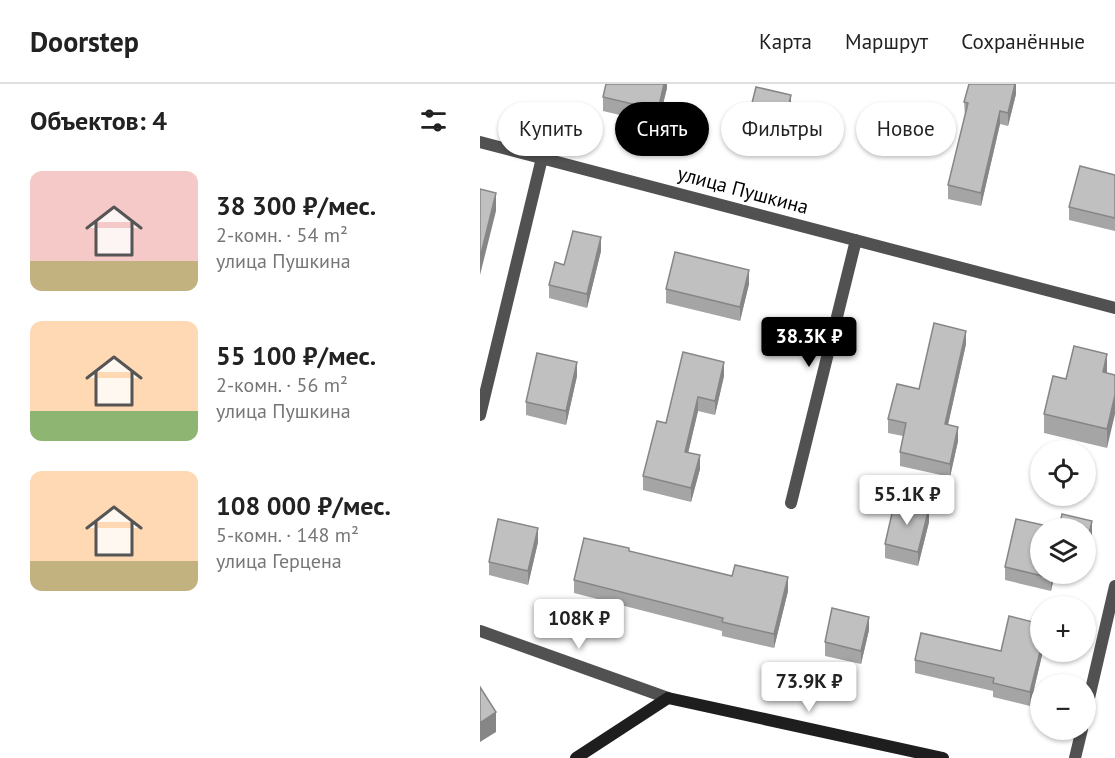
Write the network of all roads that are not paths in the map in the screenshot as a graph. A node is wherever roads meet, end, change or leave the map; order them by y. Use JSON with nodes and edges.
{"nodes":[{"id":1,"x":480,"y":142,"type":"edge"},
{"id":2,"x":542,"y":158,"type":"junction"},
{"id":3,"x":856,"y":240,"type":"junction"},
{"id":4,"x":1115,"y":308,"type":"edge"},
{"id":5,"x":480,"y":415,"type":"edge"},
{"id":6,"x":791,"y":503,"type":"dead end"},
{"id":7,"x":1115,"y":586,"type":"edge"},
{"id":8,"x":480,"y":631,"type":"edge"},
{"id":9,"x":1095,"y":674,"type":"edge"},
{"id":10,"x":668,"y":698,"type":"junction"},
{"id":11,"x":1079,"y":740,"type":"edge"},
{"id":12,"x":576,"y":758,"type":"edge"},
{"id":13,"x":943,"y":758,"type":"edge"},
{"id":14,"x":1075,"y":758,"type":"edge"}],
"edges":[{"from":1,"to":2,"type":"street","name":"улица Пушкина"},
{"from":2,"to":3,"type":"street","name":"улица Пушкина"},
{"from":2,"to":5,"type":"street"},
{"from":3,"to":4,"type":"street","name":"улица Пушкина"},
{"from":3,"to":6,"type":"street"},
{"from":7,"to":9,"type":"street"},
{"from":8,"to":10,"type":"street"},
{"from":10,"to":12,"type":"street"},
{"from":10,"to":13,"type":"street"},
{"from":11,"to":14,"type":"street"}]}
